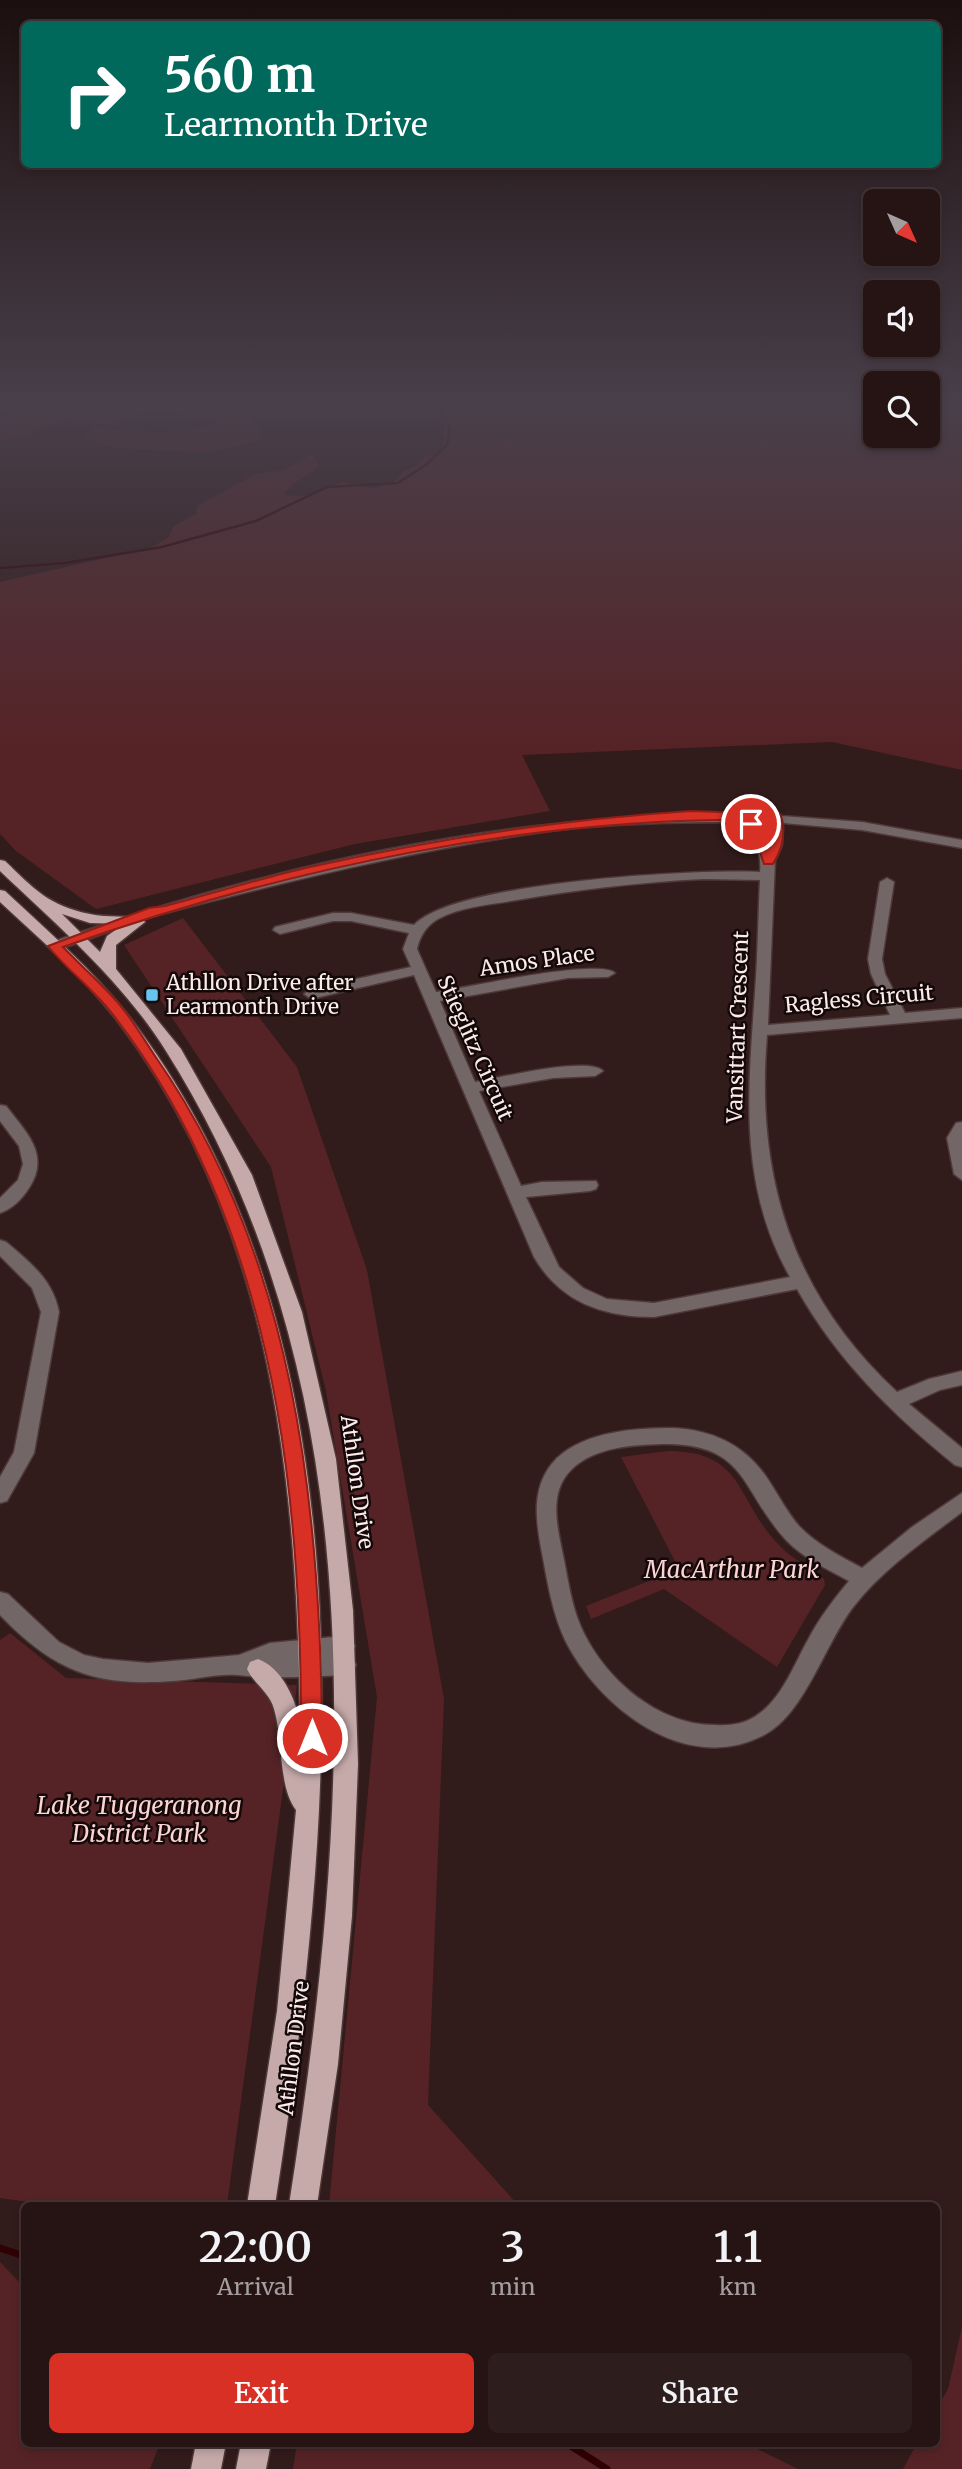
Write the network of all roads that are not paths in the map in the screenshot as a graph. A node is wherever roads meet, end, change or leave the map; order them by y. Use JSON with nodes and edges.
{"nodes":[{"id":1,"x":735,"y":815,"type":"junction"},
{"id":2,"x":776,"y":816,"type":"junction"},
{"id":3,"x":806,"y":819,"type":"junction"},
{"id":4,"x":778,"y":832,"type":"junction"},
{"id":5,"x":962,"y":844,"type":"edge"},
{"id":6,"x":0,"y":864,"type":"edge"},
{"id":7,"x":768,"y":868,"type":"junction"},
{"id":8,"x":887,"y":882,"type":"dead end"},
{"id":9,"x":0,"y":894,"type":"edge"},
{"id":10,"x":44,"y":905,"type":"junction"},
{"id":11,"x":132,"y":921,"type":"junction"},
{"id":12,"x":280,"y":930,"type":"dead end"},
{"id":13,"x":417,"y":930,"type":"junction"},
{"id":14,"x":79,"y":938,"type":"junction"},
{"id":15,"x":54,"y":946,"type":"junction"},
{"id":16,"x":111,"y":970,"type":"junction"},
{"id":17,"x":418,"y":970,"type":"junction"},
{"id":18,"x":608,"y":973,"type":"dead end"},
{"id":19,"x":312,"y":994,"type":"dead end"},
{"id":20,"x":430,"y":998,"type":"junction"},
{"id":21,"x":962,"y":1013,"type":"edge"},
{"id":22,"x":900,"y":1018,"type":"junction"},
{"id":23,"x":759,"y":1031,"type":"junction"},
{"id":24,"x":595,"y":1071,"type":"dead end"},
{"id":25,"x":469,"y":1088,"type":"junction"},
{"id":26,"x":0,"y":1110,"type":"edge"},
{"id":27,"x":962,"y":1127,"type":"edge"},
{"id":28,"x":962,"y":1174,"type":"edge"},
{"id":29,"x":590,"y":1185,"type":"dead end"},
{"id":30,"x":515,"y":1193,"type":"junction"},
{"id":31,"x":0,"y":1208,"type":"edge"},
{"id":32,"x":0,"y":1246,"type":"edge"},
{"id":33,"x":799,"y":1282,"type":"junction"},
{"id":34,"x":962,"y":1378,"type":"edge"},
{"id":35,"x":896,"y":1401,"type":"junction"},
{"id":36,"x":962,"y":1459,"type":"edge"},
{"id":37,"x":0,"y":1495,"type":"edge"},
{"id":38,"x":962,"y":1501,"type":"edge"},
{"id":39,"x":862,"y":1578,"type":"junction"},
{"id":40,"x":0,"y":1601,"type":"edge"},
{"id":41,"x":344,"y":1655,"type":"junction"},
{"id":42,"x":312,"y":1658,"type":"junction"},
{"id":43,"x":249,"y":1667,"type":"junction"},
{"id":44,"x":309,"y":1824,"type":"junction"},
{"id":45,"x":261,"y":2202,"type":"edge"},
{"id":46,"x":303,"y":2202,"type":"edge"},
{"id":47,"x":210,"y":2447,"type":"edge"},
{"id":48,"x":255,"y":2447,"type":"edge"},
{"id":49,"x":206,"y":2469,"type":"edge"},
{"id":50,"x":251,"y":2469,"type":"edge"}],
"edges":[{"from":1,"to":2,"type":"street"},
{"from":1,"to":7,"type":"street","name":"Vansittart Crescent"},
{"from":1,"to":11,"type":"street"},
{"from":2,"to":3,"type":"street"},
{"from":2,"to":4,"type":"street","name":"Vansittart Crescent"},
{"from":3,"to":4,"type":"street"},
{"from":3,"to":5,"type":"street"},
{"from":4,"to":7,"type":"street","name":"Vansittart Crescent"},
{"from":6,"to":10,"type":"main road","name":"Athllon Drive"},
{"from":7,"to":13,"type":"street"},
{"from":7,"to":23,"type":"street","name":"Vansittart Crescent"},
{"from":8,"to":22,"type":"street"},
{"from":9,"to":15,"type":"main road","name":"Athllon Drive"},
{"from":10,"to":11,"type":"main road"},
{"from":10,"to":14,"type":"main road","name":"Athllon Drive"},
{"from":11,"to":14,"type":"street"},
{"from":11,"to":16,"type":"main road"},
{"from":12,"to":13,"type":"street"},
{"from":13,"to":17,"type":"street","name":"Stieglitz Circuit"},
{"from":14,"to":15,"type":"street"},
{"from":14,"to":16,"type":"main road","name":"Athllon Drive"},
{"from":15,"to":42,"type":"main road","name":"Athllon Drive"},
{"from":16,"to":41,"type":"main road","name":"Athllon Drive"},
{"from":17,"to":19,"type":"street"},
{"from":17,"to":20,"type":"street","name":"Stieglitz Circuit"},
{"from":18,"to":20,"type":"street","name":"Amos Place"},
{"from":20,"to":25,"type":"street","name":"Stieglitz Circuit"},
{"from":21,"to":22,"type":"street","name":"Ragless Circuit"},
{"from":22,"to":23,"type":"street","name":"Ragless Circuit"},
{"from":23,"to":33,"type":"street","name":"Vansittart Crescent"},
{"from":24,"to":25,"type":"street"},
{"from":25,"to":30,"type":"street","name":"Stieglitz Circuit"},
{"from":26,"to":31,"type":"street"},
{"from":27,"to":28,"type":"street"},
{"from":29,"to":30,"type":"street"},
{"from":30,"to":33,"type":"street","name":"Stieglitz Circuit"},
{"from":32,"to":37,"type":"street"},
{"from":33,"to":35,"type":"street","name":"Vansittart Crescent"},
{"from":34,"to":35,"type":"street"},
{"from":35,"to":36,"type":"street","name":"Vansittart Crescent"},
{"from":38,"to":39,"type":"street"},
{"from":39,"to":39,"type":"street"},
{"from":40,"to":43,"type":"street"},
{"from":41,"to":42,"type":"street"},
{"from":41,"to":46,"type":"main road","name":"Athllon Drive"},
{"from":42,"to":43,"type":"street"},
{"from":42,"to":44,"type":"main road","name":"Athllon Drive"},
{"from":43,"to":44,"type":"main road"},
{"from":44,"to":45,"type":"main road","name":"Athllon Drive"},
{"from":47,"to":49,"type":"main road"},
{"from":48,"to":50,"type":"main road"}]}
